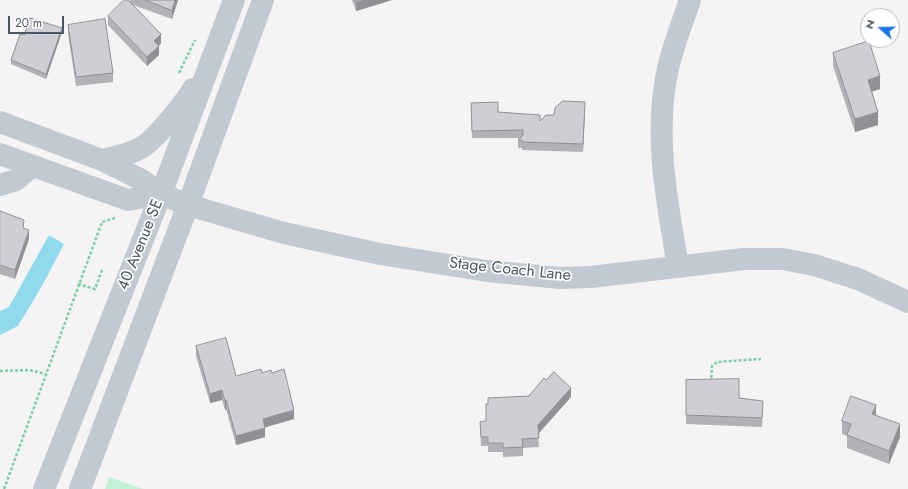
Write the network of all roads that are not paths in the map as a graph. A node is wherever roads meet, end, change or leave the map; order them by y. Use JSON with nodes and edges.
{"nodes":[{"id":1,"x":234,"y":0,"type":"edge"},
{"id":2,"x":263,"y":0,"type":"edge"},
{"id":3,"x":690,"y":0,"type":"edge"},
{"id":4,"x":211,"y":61,"type":"junction"},
{"id":5,"x":0,"y":122,"type":"edge"},
{"id":6,"x":0,"y":154,"type":"edge"},
{"id":7,"x":102,"y":160,"type":"junction"},
{"id":8,"x":32,"y":166,"type":"junction"},
{"id":9,"x":0,"y":185,"type":"edge"},
{"id":10,"x":161,"y":194,"type":"junction"},
{"id":11,"x":188,"y":205,"type":"junction"},
{"id":12,"x":678,"y":266,"type":"junction"},
{"id":13,"x":908,"y":302,"type":"edge"},
{"id":14,"x":44,"y":489,"type":"edge"},
{"id":15,"x":80,"y":489,"type":"edge"}],
"edges":[{"from":1,"to":4,"type":"street","name":"40 Avenue SE"},
{"from":2,"to":11,"type":"street","name":"40 Avenue SE"},
{"from":3,"to":12,"type":"street"},
{"from":4,"to":7,"type":"street"},
{"from":4,"to":10,"type":"street","name":"40 Avenue SE"},
{"from":5,"to":7,"type":"street","name":"Stage Coach Lane"},
{"from":6,"to":8,"type":"street"},
{"from":7,"to":10,"type":"street","name":"Stage Coach Lane"},
{"from":8,"to":9,"type":"street"},
{"from":8,"to":10,"type":"street"},
{"from":10,"to":11,"type":"street","name":"Stage Coach Lane"},
{"from":10,"to":14,"type":"street","name":"40 Avenue SE"},
{"from":11,"to":12,"type":"street","name":"Stage Coach Lane"},
{"from":11,"to":15,"type":"street","name":"40 Avenue SE"},
{"from":12,"to":13,"type":"street","name":"Stage Coach Lane"}]}
